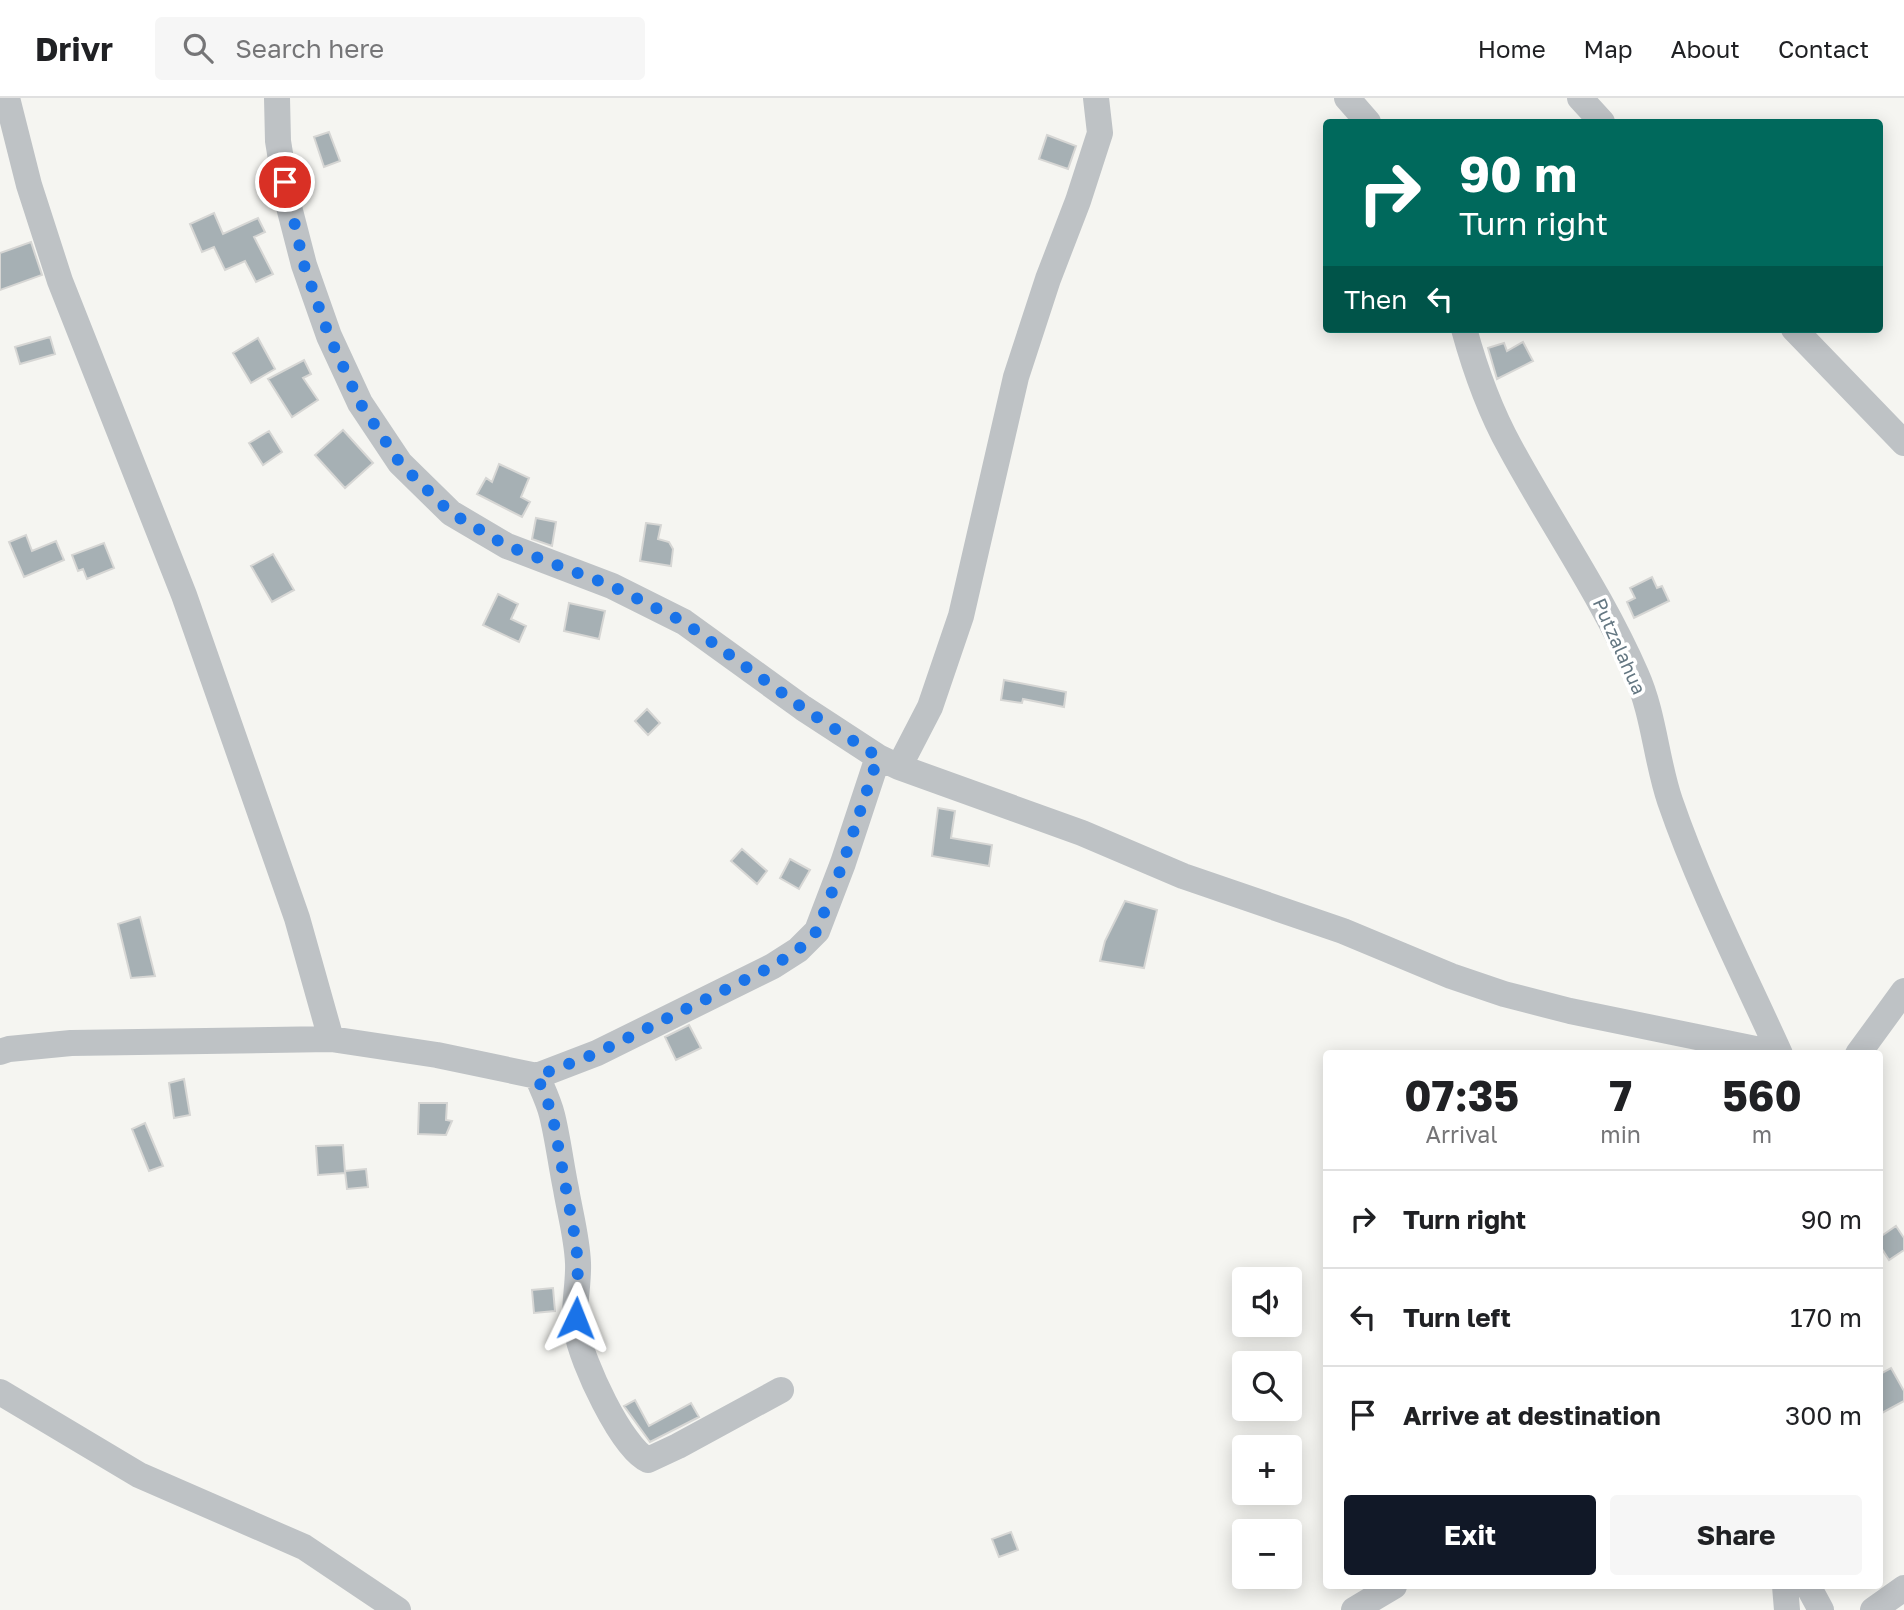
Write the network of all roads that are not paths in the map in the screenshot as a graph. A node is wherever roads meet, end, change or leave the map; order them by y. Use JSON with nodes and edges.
{"nodes":[{"id":1,"x":7,"y":98,"type":"edge"},
{"id":2,"x":277,"y":98,"type":"edge"},
{"id":3,"x":1096,"y":98,"type":"edge"},
{"id":4,"x":1347,"y":98,"type":"edge"},
{"id":5,"x":1580,"y":98,"type":"edge"},
{"id":6,"x":1365,"y":119,"type":"edge"},
{"id":7,"x":1599,"y":119,"type":"edge"},
{"id":8,"x":1465,"y":333,"type":"edge"},
{"id":9,"x":1798,"y":333,"type":"edge"},
{"id":10,"x":1904,"y":443,"type":"edge"},
{"id":11,"x":888,"y":762,"type":"junction"},
{"id":12,"x":1904,"y":991,"type":"edge"},
{"id":13,"x":331,"y":1039,"type":"junction"},
{"id":14,"x":1760,"y":1050,"type":"edge"},
{"id":15,"x":1778,"y":1050,"type":"edge"},
{"id":16,"x":1861,"y":1050,"type":"edge"},
{"id":17,"x":0,"y":1052,"type":"edge"},
{"id":18,"x":537,"y":1076,"type":"junction"},
{"id":19,"x":781,"y":1390,"type":"dead end"},
{"id":20,"x":0,"y":1392,"type":"edge"},
{"id":21,"x":1904,"y":1588,"type":"edge"},
{"id":22,"x":1389,"y":1589,"type":"edge"},
{"id":23,"x":1785,"y":1589,"type":"edge"},
{"id":24,"x":1810,"y":1589,"type":"edge"},
{"id":25,"x":1880,"y":1608,"type":"edge"},
{"id":26,"x":398,"y":1610,"type":"edge"},
{"id":27,"x":1354,"y":1610,"type":"edge"},
{"id":28,"x":1787,"y":1610,"type":"edge"},
{"id":29,"x":1821,"y":1610,"type":"edge"}],
"edges":[{"from":1,"to":13,"type":"street"},
{"from":2,"to":11,"type":"street"},
{"from":3,"to":11,"type":"street"},
{"from":4,"to":6,"type":"street"},
{"from":5,"to":7,"type":"street"},
{"from":8,"to":15,"type":"street","name":"Putzalahua"},
{"from":9,"to":10,"type":"street"},
{"from":11,"to":14,"type":"street"},
{"from":11,"to":18,"type":"street"},
{"from":12,"to":16,"type":"street"},
{"from":13,"to":17,"type":"street"},
{"from":13,"to":18,"type":"street"},
{"from":18,"to":19,"type":"street"},
{"from":20,"to":26,"type":"street"},
{"from":21,"to":25,"type":"street"},
{"from":22,"to":27,"type":"street"},
{"from":23,"to":28,"type":"street"},
{"from":24,"to":29,"type":"street"}]}
